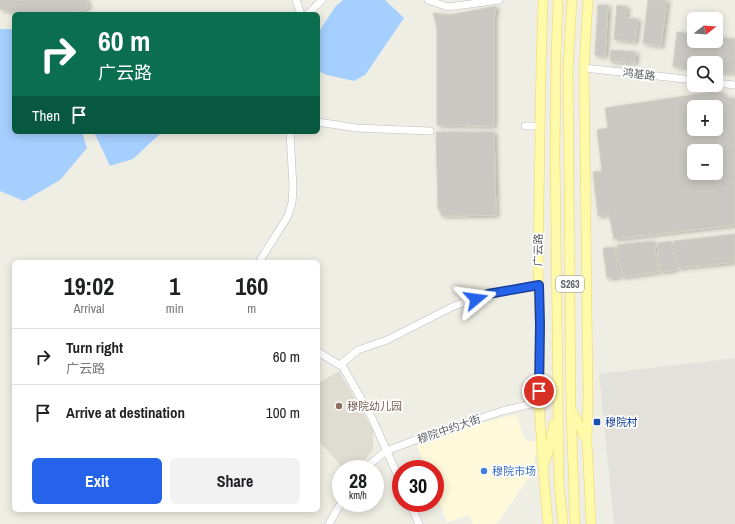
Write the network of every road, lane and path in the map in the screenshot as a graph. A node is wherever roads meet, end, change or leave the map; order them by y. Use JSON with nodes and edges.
{"nodes":[{"id":1,"x":296,"y":0,"type":"edge"},
{"id":2,"x":322,"y":0,"type":"edge"},
{"id":3,"x":428,"y":0,"type":"edge"},
{"id":4,"x":499,"y":0,"type":"edge"},
{"id":5,"x":543,"y":0,"type":"edge"},
{"id":6,"x":558,"y":0,"type":"edge"},
{"id":7,"x":572,"y":0,"type":"edge"},
{"id":8,"x":588,"y":0,"type":"edge"},
{"id":9,"x":300,"y":12,"type":"edge"},
{"id":10,"x":310,"y":12,"type":"edge"},
{"id":11,"x":584,"y":68,"type":"junction"},
{"id":12,"x":687,"y":79,"type":"edge"},
{"id":13,"x":723,"y":84,"type":"edge"},
{"id":14,"x":735,"y":85,"type":"edge"},
{"id":15,"x":320,"y":122,"type":"edge"},
{"id":16,"x":525,"y":126,"type":"dead end"},
{"id":17,"x":540,"y":126,"type":"junction"},
{"id":18,"x":430,"y":131,"type":"dead end"},
{"id":19,"x":290,"y":134,"type":"edge"},
{"id":20,"x":260,"y":260,"type":"edge"},
{"id":21,"x":539,"y":285,"type":"junction"},
{"id":22,"x":320,"y":353,"type":"edge"},
{"id":23,"x":340,"y":365,"type":"junction"},
{"id":24,"x":539,"y":402,"type":"junction"},
{"id":25,"x":558,"y":404,"type":"junction"},
{"id":26,"x":571,"y":410,"type":"junction"},
{"id":27,"x":587,"y":441,"type":"junction"},
{"id":28,"x":386,"y":451,"type":"junction"},
{"id":29,"x":375,"y":460,"type":"edge"},
{"id":30,"x":392,"y":464,"type":"edge"},
{"id":31,"x":543,"y":467,"type":"junction"},
{"id":32,"x":336,"y":512,"type":"edge"},
{"id":33,"x":414,"y":512,"type":"edge"},
{"id":34,"x":329,"y":524,"type":"edge"},
{"id":35,"x":419,"y":524,"type":"edge"},
{"id":36,"x":548,"y":524,"type":"edge"},
{"id":37,"x":563,"y":524,"type":"edge"},
{"id":38,"x":575,"y":524,"type":"edge"},
{"id":39,"x":591,"y":524,"type":"edge"}],
"edges":[{"from":1,"to":9,"type":"street"},
{"from":2,"to":10,"type":"street"},
{"from":3,"to":4,"type":"street"},
{"from":5,"to":17,"type":"main road","name":"广云路"},
{"from":6,"to":25,"type":"main road","name":"广云路","number":"S263"},
{"from":7,"to":26,"type":"main road","number":"S263"},
{"from":8,"to":11,"type":"main road","number":"S263"},
{"from":11,"to":12,"type":"street","name":"鸿基路"},
{"from":11,"to":27,"type":"main road","number":"S263"},
{"from":13,"to":14,"type":"street"},
{"from":15,"to":18,"type":"street"},
{"from":16,"to":17,"type":"street"},
{"from":17,"to":21,"type":"main road","name":"广云路"},
{"from":19,"to":20,"type":"street"},
{"from":21,"to":23,"type":"street"},
{"from":21,"to":24,"type":"main road","name":"广云路"},
{"from":22,"to":23,"type":"street"},
{"from":23,"to":28,"type":"street"},
{"from":24,"to":28,"type":"street","name":"穆院中约大街"},
{"from":24,"to":31,"type":"main road","name":"广云路"},
{"from":25,"to":31,"type":"main road"},
{"from":25,"to":37,"type":"main road","name":"广云路","number":"S263"},
{"from":26,"to":27,"type":"main road"},
{"from":26,"to":38,"type":"main road","number":"S263"},
{"from":27,"to":39,"type":"main road","number":"S263"},
{"from":28,"to":29,"type":"street","name":"穆院中约大街"},
{"from":28,"to":30,"type":"street"},
{"from":31,"to":36,"type":"main road","name":"广云路"},
{"from":32,"to":34,"type":"street"},
{"from":33,"to":35,"type":"street"}]}
